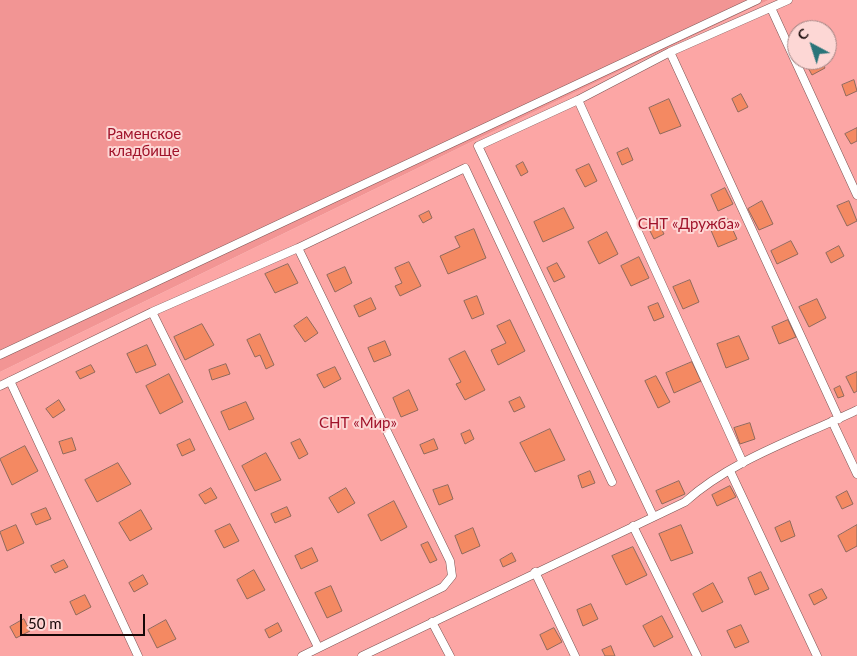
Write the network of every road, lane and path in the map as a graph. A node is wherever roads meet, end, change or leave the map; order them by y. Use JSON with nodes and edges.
{"nodes":[{"id":1,"x":757,"y":0,"type":"edge"},
{"id":2,"x":788,"y":0,"type":"edge"},
{"id":3,"x":771,"y":8,"type":"junction"},
{"id":4,"x":670,"y":52,"type":"junction"},
{"id":5,"x":578,"y":100,"type":"junction"},
{"id":6,"x":857,"y":195,"type":"edge"},
{"id":7,"x":298,"y":248,"type":"junction"},
{"id":8,"x":152,"y":312,"type":"junction"},
{"id":9,"x":0,"y":355,"type":"edge"},
{"id":10,"x":10,"y":382,"type":"junction"},
{"id":11,"x":0,"y":386,"type":"edge"},
{"id":12,"x":857,"y":410,"type":"edge"},
{"id":13,"x":835,"y":420,"type":"junction"},
{"id":14,"x":743,"y":463,"type":"junction"},
{"id":15,"x":730,"y":471,"type":"junction"},
{"id":16,"x":857,"y":474,"type":"edge"},
{"id":17,"x":612,"y":482,"type":"dead end"},
{"id":18,"x":653,"y":516,"type":"junction"},
{"id":19,"x":633,"y":526,"type":"junction"},
{"id":20,"x":535,"y":572,"type":"junction"},
{"id":21,"x":432,"y":622,"type":"junction"},
{"id":22,"x":318,"y":648,"type":"junction"},
{"id":23,"x":138,"y":656,"type":"edge"},
{"id":24,"x":302,"y":656,"type":"edge"},
{"id":25,"x":362,"y":656,"type":"edge"},
{"id":26,"x":450,"y":656,"type":"edge"},
{"id":27,"x":576,"y":656,"type":"edge"},
{"id":28,"x":697,"y":656,"type":"edge"},
{"id":29,"x":818,"y":656,"type":"edge"}],
"edges":[{"from":1,"to":9,"type":"lane"},
{"from":2,"to":3,"type":"lane"},
{"from":3,"to":4,"type":"lane"},
{"from":3,"to":6,"type":"lane"},
{"from":4,"to":5,"type":"lane"},
{"from":4,"to":13,"type":"lane"},
{"from":5,"to":14,"type":"lane"},
{"from":5,"to":18,"type":"lane"},
{"from":7,"to":8,"type":"lane"},
{"from":7,"to":17,"type":"lane"},
{"from":7,"to":22,"type":"lane"},
{"from":8,"to":10,"type":"lane"},
{"from":8,"to":22,"type":"lane"},
{"from":10,"to":11,"type":"lane"},
{"from":10,"to":23,"type":"lane"},
{"from":12,"to":13,"type":"lane"},
{"from":13,"to":14,"type":"lane"},
{"from":13,"to":16,"type":"lane"},
{"from":14,"to":15,"type":"lane"},
{"from":15,"to":18,"type":"lane"},
{"from":15,"to":29,"type":"lane"},
{"from":18,"to":19,"type":"lane"},
{"from":19,"to":20,"type":"lane"},
{"from":19,"to":28,"type":"lane"},
{"from":20,"to":21,"type":"lane"},
{"from":20,"to":27,"type":"lane"},
{"from":21,"to":25,"type":"lane"},
{"from":21,"to":26,"type":"lane"},
{"from":22,"to":24,"type":"lane"}]}
